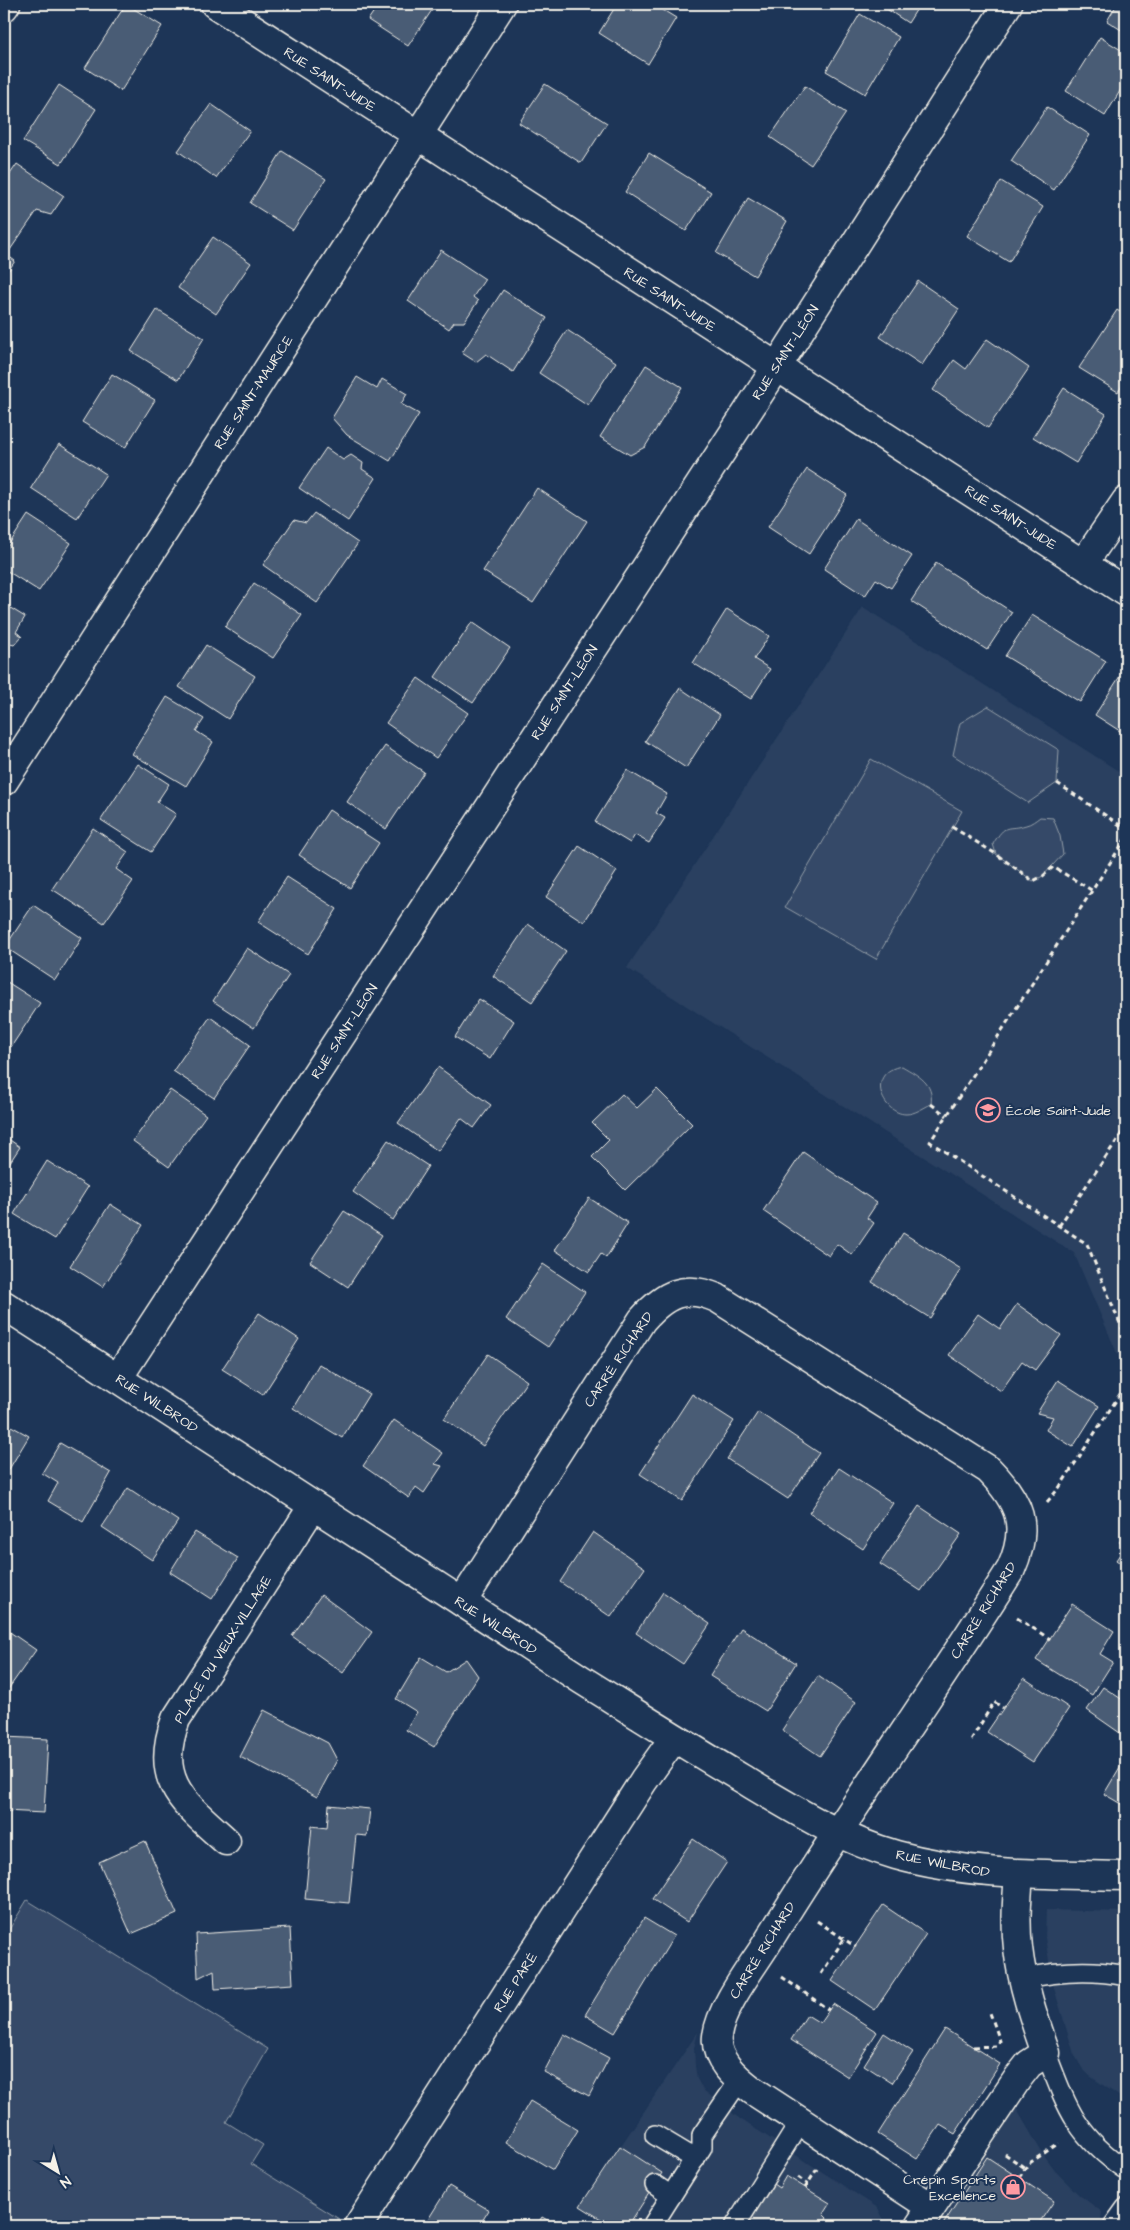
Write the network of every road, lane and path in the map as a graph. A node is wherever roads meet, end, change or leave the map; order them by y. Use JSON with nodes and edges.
{"nodes":[{"id":1,"x":6,"y":4,"type":"edge"},
{"id":2,"x":215,"y":4,"type":"edge"},
{"id":3,"x":502,"y":4,"type":"edge"},
{"id":4,"x":1008,"y":4,"type":"edge"},
{"id":5,"x":4,"y":7,"type":"edge"},
{"id":6,"x":417,"y":135,"type":"junction"},
{"id":7,"x":776,"y":368,"type":"junction"},
{"id":8,"x":1126,"y":501,"type":"edge"},
{"id":9,"x":1083,"y":564,"type":"junction"},
{"id":10,"x":1126,"y":592,"type":"edge"},
{"id":11,"x":4,"y":781,"type":"edge"},
{"id":12,"x":1057,"y":783,"type":"dead end"},
{"id":13,"x":952,"y":828,"type":"dead end"},
{"id":14,"x":1126,"y":829,"type":"edge"},
{"id":15,"x":1126,"y":838,"type":"edge"},
{"id":16,"x":1092,"y":891,"type":"junction"},
{"id":17,"x":931,"y":1104,"type":"dead end"},
{"id":18,"x":947,"y":1116,"type":"junction"},
{"id":19,"x":1126,"y":1127,"type":"edge"},
{"id":20,"x":1059,"y":1226,"type":"junction"},
{"id":21,"x":4,"y":1305,"type":"edge"},
{"id":22,"x":1126,"y":1338,"type":"edge"},
{"id":23,"x":118,"y":1378,"type":"junction"},
{"id":24,"x":1126,"y":1385,"type":"edge"},
{"id":25,"x":1039,"y":1505,"type":"dead end"},
{"id":26,"x":313,"y":1506,"type":"junction"},
{"id":27,"x":1126,"y":1536,"type":"edge"},
{"id":28,"x":1120,"y":1544,"type":"dead end"},
{"id":29,"x":991,"y":1601,"type":"junction"},
{"id":30,"x":462,"y":1602,"type":"junction"},
{"id":31,"x":1050,"y":1639,"type":"dead end"},
{"id":32,"x":1003,"y":1708,"type":"dead end"},
{"id":33,"x":674,"y":1738,"type":"junction"},
{"id":34,"x":971,"y":1740,"type":"dead end"},
{"id":35,"x":837,"y":1832,"type":"junction"},
{"id":36,"x":226,"y":1841,"type":"dead end"},
{"id":37,"x":1019,"y":1874,"type":"junction"},
{"id":38,"x":1126,"y":1876,"type":"edge"},
{"id":39,"x":791,"y":1903,"type":"junction"},
{"id":40,"x":844,"y":1939,"type":"junction"},
{"id":41,"x":856,"y":1946,"type":"dead end"},
{"id":42,"x":757,"y":1959,"type":"junction"},
{"id":43,"x":821,"y":1974,"type":"dead end"},
{"id":44,"x":1126,"y":1976,"type":"edge"},
{"id":45,"x":1023,"y":1979,"type":"junction"},
{"id":46,"x":829,"y":2010,"type":"dead end"},
{"id":47,"x":989,"y":2010,"type":"dead end"},
{"id":48,"x":973,"y":2047,"type":"dead end"},
{"id":49,"x":1046,"y":2053,"type":"junction"},
{"id":50,"x":739,"y":2081,"type":"junction"},
{"id":51,"x":800,"y":2122,"type":"junction"},
{"id":52,"x":655,"y":2135,"type":"dead end"},
{"id":53,"x":998,"y":2150,"type":"dead end"},
{"id":54,"x":1043,"y":2154,"type":"dead end"},
{"id":55,"x":695,"y":2159,"type":"junction"},
{"id":56,"x":1025,"y":2168,"type":"junction"},
{"id":57,"x":817,"y":2169,"type":"dead end"},
{"id":58,"x":1126,"y":2170,"type":"edge"},
{"id":59,"x":1019,"y":2178,"type":"dead end"},
{"id":60,"x":655,"y":2185,"type":"dead end"},
{"id":61,"x":805,"y":2188,"type":"dead end"},
{"id":62,"x":671,"y":2196,"type":"junction"},
{"id":63,"x":1126,"y":2208,"type":"edge"},
{"id":64,"x":925,"y":2216,"type":"edge"},
{"id":65,"x":358,"y":2226,"type":"edge"},
{"id":66,"x":652,"y":2226,"type":"edge"},
{"id":67,"x":735,"y":2226,"type":"edge"},
{"id":68,"x":1114,"y":2226,"type":"edge"}],
"edges":[{"from":1,"to":5,"type":"street"},
{"from":2,"to":6,"type":"street","name":"RUE SAINT-JUDE"},
{"from":3,"to":6,"type":"street","name":"RUE SAINT-MAURICE"},
{"from":4,"to":7,"type":"street","name":"RUE SAINT-LÉON"},
{"from":6,"to":7,"type":"street","name":"RUE SAINT-JUDE"},
{"from":6,"to":11,"type":"street","name":"RUE SAINT-MAURICE"},
{"from":7,"to":9,"type":"street","name":"RUE SAINT-JUDE"},
{"from":7,"to":23,"type":"street","name":"RUE SAINT-LÉON"},
{"from":8,"to":9,"type":"street"},
{"from":9,"to":10,"type":"street","name":"RUE SAINT-JUDE"},
{"from":12,"to":14,"type":"path"},
{"from":13,"to":16,"type":"path"},
{"from":15,"to":16,"type":"path"},
{"from":16,"to":18,"type":"path"},
{"from":17,"to":18,"type":"path"},
{"from":18,"to":20,"type":"path"},
{"from":19,"to":20,"type":"path"},
{"from":20,"to":22,"type":"path"},
{"from":21,"to":23,"type":"street","name":"RUE WILBROD"},
{"from":23,"to":26,"type":"street","name":"RUE WILBROD"},
{"from":24,"to":25,"type":"path"},
{"from":26,"to":30,"type":"street","name":"RUE WILBROD"},
{"from":26,"to":36,"type":"street","name":"PLACE DU VIEUX-VILLAGE"},
{"from":27,"to":28,"type":"path"},
{"from":29,"to":30,"type":"street","name":"CARRÉ RICHARD"},
{"from":29,"to":31,"type":"path"},
{"from":29,"to":35,"type":"street","name":"CARRÉ RICHARD"},
{"from":30,"to":33,"type":"street","name":"RUE WILBROD"},
{"from":32,"to":34,"type":"path"},
{"from":33,"to":35,"type":"street","name":"RUE WILBROD"},
{"from":33,"to":65,"type":"street","name":"RUE PARÉ"},
{"from":35,"to":37,"type":"street","name":"RUE WILBROD"},
{"from":35,"to":39,"type":"street","name":"CARRÉ RICHARD"},
{"from":37,"to":38,"type":"street","name":"RUE WILBROD"},
{"from":37,"to":45,"type":"street"},
{"from":39,"to":40,"type":"path"},
{"from":39,"to":42,"type":"street","name":"CARRÉ RICHARD"},
{"from":40,"to":41,"type":"path"},
{"from":40,"to":43,"type":"path"},
{"from":42,"to":46,"type":"path"},
{"from":42,"to":50,"type":"street","name":"CARRÉ RICHARD"},
{"from":44,"to":45,"type":"lane"},
{"from":45,"to":49,"type":"street"},
{"from":47,"to":48,"type":"path"},
{"from":49,"to":58,"type":"lane"},
{"from":49,"to":64,"type":"street"},
{"from":50,"to":51,"type":"street","name":"CARRÉ RICHARD"},
{"from":50,"to":55,"type":"lane"},
{"from":51,"to":64,"type":"street","name":"CARRÉ RICHARD"},
{"from":51,"to":67,"type":"lane"},
{"from":52,"to":55,"type":"lane"},
{"from":53,"to":56,"type":"path"},
{"from":54,"to":56,"type":"path"},
{"from":55,"to":62,"type":"lane"},
{"from":56,"to":59,"type":"path"},
{"from":57,"to":61,"type":"path"},
{"from":60,"to":62,"type":"lane"},
{"from":62,"to":66,"type":"lane"},
{"from":63,"to":68,"type":"lane"}]}
